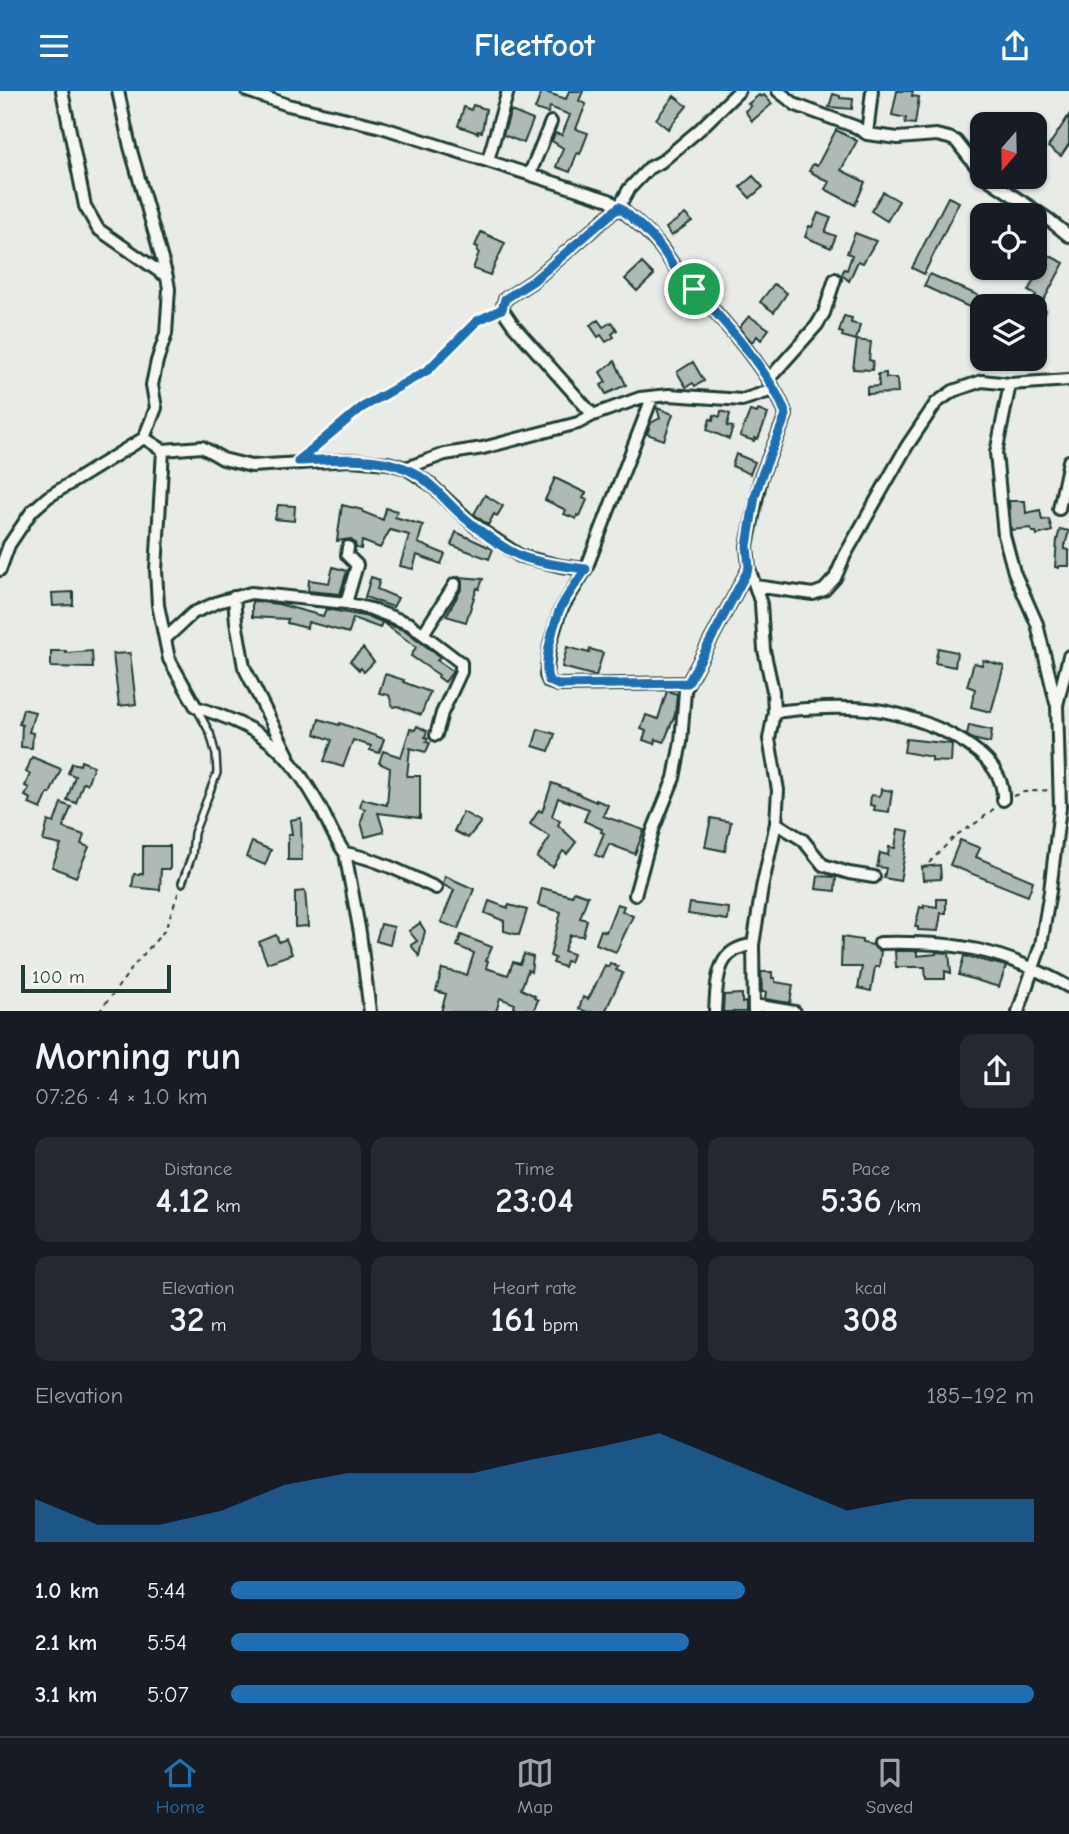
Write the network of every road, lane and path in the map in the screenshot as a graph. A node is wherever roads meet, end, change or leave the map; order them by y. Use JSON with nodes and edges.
{"nodes":[{"id":1,"x":62,"y":91,"type":"edge"},
{"id":2,"x":118,"y":91,"type":"edge"},
{"id":3,"x":247,"y":91,"type":"edge"},
{"id":4,"x":508,"y":91,"type":"edge"},
{"id":5,"x":720,"y":91,"type":"edge"},
{"id":6,"x":778,"y":91,"type":"edge"},
{"id":7,"x":872,"y":91,"type":"edge"},
{"id":8,"x":735,"y":95,"type":"edge"},
{"id":9,"x":551,"y":122,"type":"dead end"},
{"id":10,"x":867,"y":134,"type":"junction"},
{"id":11,"x":970,"y":158,"type":"edge"},
{"id":12,"x":488,"y":160,"type":"junction"},
{"id":13,"x":530,"y":173,"type":"junction"},
{"id":14,"x":1003,"y":189,"type":"edge"},
{"id":15,"x":619,"y":207,"type":"junction"},
{"id":16,"x":1069,"y":236,"type":"edge"},
{"id":17,"x":167,"y":277,"type":"junction"},
{"id":18,"x":835,"y":279,"type":"dead end"},
{"id":19,"x":502,"y":309,"type":"junction"},
{"id":20,"x":1069,"y":380,"type":"edge"},
{"id":21,"x":1010,"y":384,"type":"junction"},
{"id":22,"x":771,"y":385,"type":"junction"},
{"id":23,"x":652,"y":398,"type":"junction"},
{"id":24,"x":593,"y":415,"type":"junction"},
{"id":25,"x":144,"y":438,"type":"junction"},
{"id":26,"x":163,"y":450,"type":"junction"},
{"id":27,"x":298,"y":461,"type":"junction"},
{"id":28,"x":1069,"y":461,"type":"edge"},
{"id":29,"x":405,"y":468,"type":"junction"},
{"id":30,"x":1059,"y":509,"type":"dead end"},
{"id":31,"x":348,"y":547,"type":"dead end"},
{"id":32,"x":749,"y":568,"type":"junction"},
{"id":33,"x":586,"y":569,"type":"junction"},
{"id":34,"x":0,"y":570,"type":"edge"},
{"id":35,"x":455,"y":584,"type":"dead end"},
{"id":36,"x":755,"y":586,"type":"junction"},
{"id":37,"x":234,"y":597,"type":"junction"},
{"id":38,"x":346,"y":603,"type":"junction"},
{"id":39,"x":423,"y":634,"type":"junction"},
{"id":40,"x":164,"y":639,"type":"junction"},
{"id":41,"x":1069,"y":656,"type":"edge"},
{"id":42,"x":688,"y":683,"type":"junction"},
{"id":43,"x":1057,"y":705,"type":"junction"},
{"id":44,"x":196,"y":706,"type":"junction"},
{"id":45,"x":774,"y":712,"type":"junction"},
{"id":46,"x":436,"y":735,"type":"dead end"},
{"id":47,"x":291,"y":761,"type":"junction"},
{"id":48,"x":1060,"y":789,"type":"junction"},
{"id":49,"x":1003,"y":800,"type":"junction"},
{"id":50,"x":776,"y":823,"type":"junction"},
{"id":51,"x":345,"y":853,"type":"junction"},
{"id":52,"x":929,"y":863,"type":"dead end"},
{"id":53,"x":874,"y":877,"type":"dead end"},
{"id":54,"x":181,"y":883,"type":"joint"},
{"id":55,"x":436,"y":888,"type":"dead end"},
{"id":56,"x":635,"y":895,"type":"dead end"},
{"id":57,"x":880,"y":943,"type":"dead end"},
{"id":58,"x":753,"y":945,"type":"junction"},
{"id":59,"x":1033,"y":967,"type":"junction"},
{"id":60,"x":1069,"y":987,"type":"edge"},
{"id":61,"x":754,"y":1008,"type":"edge"},
{"id":62,"x":99,"y":1011,"type":"edge"},
{"id":63,"x":370,"y":1011,"type":"edge"},
{"id":64,"x":715,"y":1011,"type":"edge"},
{"id":65,"x":795,"y":1011,"type":"edge"},
{"id":66,"x":1018,"y":1011,"type":"edge"}],
"edges":[{"from":1,"to":17,"type":"street"},
{"from":2,"to":17,"type":"street"},
{"from":3,"to":12,"type":"street"},
{"from":4,"to":12,"type":"street"},
{"from":5,"to":8,"type":"street"},
{"from":6,"to":10,"type":"street"},
{"from":7,"to":10,"type":"street"},
{"from":8,"to":15,"type":"street"},
{"from":9,"to":13,"type":"street"},
{"from":10,"to":11,"type":"street"},
{"from":12,"to":13,"type":"street"},
{"from":13,"to":15,"type":"street"},
{"from":14,"to":16,"type":"street"},
{"from":15,"to":19,"type":"street"},
{"from":15,"to":22,"type":"street"},
{"from":17,"to":25,"type":"street"},
{"from":18,"to":22,"type":"street"},
{"from":19,"to":24,"type":"street"},
{"from":19,"to":27,"type":"path"},
{"from":20,"to":21,"type":"street"},
{"from":21,"to":36,"type":"street"},
{"from":21,"to":43,"type":"street"},
{"from":22,"to":23,"type":"street"},
{"from":22,"to":32,"type":"street"},
{"from":23,"to":24,"type":"street"},
{"from":23,"to":33,"type":"street"},
{"from":24,"to":29,"type":"street"},
{"from":25,"to":26,"type":"street"},
{"from":25,"to":34,"type":"street"},
{"from":26,"to":27,"type":"street"},
{"from":26,"to":40,"type":"street"},
{"from":27,"to":29,"type":"street"},
{"from":28,"to":30,"type":"street"},
{"from":29,"to":33,"type":"street"},
{"from":31,"to":38,"type":"street"},
{"from":32,"to":36,"type":"street"},
{"from":32,"to":42,"type":"street"},
{"from":33,"to":42,"type":"street"},
{"from":35,"to":39,"type":"street"},
{"from":36,"to":45,"type":"street"},
{"from":37,"to":38,"type":"street"},
{"from":37,"to":40,"type":"street"},
{"from":37,"to":47,"type":"street"},
{"from":38,"to":39,"type":"street"},
{"from":39,"to":46,"type":"street"},
{"from":40,"to":44,"type":"street"},
{"from":41,"to":43,"type":"street"},
{"from":42,"to":56,"type":"street"},
{"from":43,"to":48,"type":"street"},
{"from":44,"to":47,"type":"street"},
{"from":44,"to":54,"type":"lane"},
{"from":45,"to":49,"type":"street"},
{"from":45,"to":50,"type":"street"},
{"from":47,"to":51,"type":"street"},
{"from":48,"to":49,"type":"path"},
{"from":48,"to":59,"type":"street"},
{"from":49,"to":52,"type":"path"},
{"from":50,"to":53,"type":"street"},
{"from":50,"to":58,"type":"street"},
{"from":51,"to":55,"type":"street"},
{"from":51,"to":63,"type":"street"},
{"from":54,"to":62,"type":"path"},
{"from":57,"to":59,"type":"street"},
{"from":58,"to":61,"type":"street"},
{"from":58,"to":64,"type":"street"},
{"from":59,"to":60,"type":"street"},
{"from":59,"to":66,"type":"street"},
{"from":61,"to":65,"type":"street"}]}
